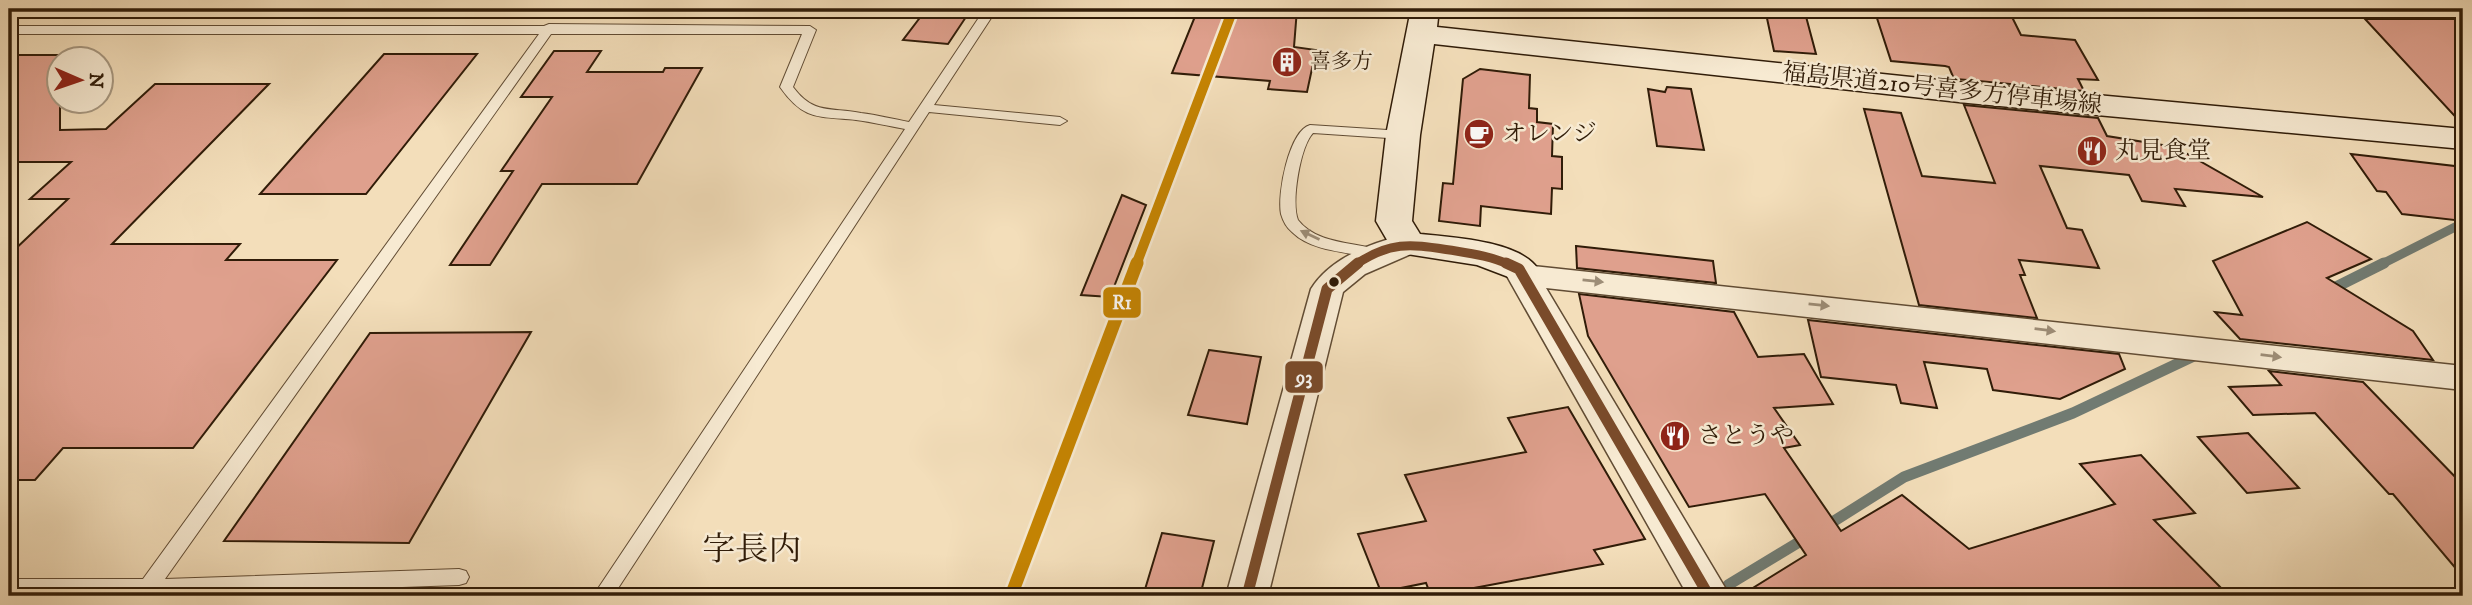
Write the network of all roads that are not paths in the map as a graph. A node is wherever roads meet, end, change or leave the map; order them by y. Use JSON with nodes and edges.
{"nodes":[{"id":1,"x":24,"y":9,"type":"edge"},
{"id":2,"x":984,"y":9,"type":"edge"},
{"id":3,"x":9,"y":20,"type":"edge"},
{"id":4,"x":1423,"y":21,"type":"edge"},
{"id":5,"x":549,"y":28,"type":"junction"},
{"id":6,"x":9,"y":30,"type":"edge"},
{"id":7,"x":926,"y":108,"type":"junction"},
{"id":8,"x":1060,"y":121,"type":"dead end"},
{"id":9,"x":913,"y":127,"type":"junction"},
{"id":10,"x":1403,"y":135,"type":"junction"},
{"id":11,"x":2463,"y":139,"type":"edge"},
{"id":12,"x":1391,"y":248,"type":"junction"},
{"id":13,"x":1522,"y":272,"type":"junction"},
{"id":14,"x":2463,"y":378,"type":"edge"},
{"id":15,"x":459,"y":577,"type":"dead end"},
{"id":16,"x":9,"y":587,"type":"edge"},
{"id":17,"x":145,"y":592,"type":"edge"},
{"id":18,"x":603,"y":596,"type":"edge"},
{"id":19,"x":1247,"y":596,"type":"edge"},
{"id":20,"x":1709,"y":596,"type":"edge"}],
"edges":[{"from":1,"to":3,"type":"lane"},
{"from":2,"to":7,"type":"lane"},
{"from":4,"to":10,"type":"main road"},
{"from":4,"to":11,"type":"main road","name":"福島県道210号喜多方停車場線"},
{"from":5,"to":6,"type":"lane"},
{"from":5,"to":9,"type":"lane"},
{"from":5,"to":17,"type":"lane"},
{"from":7,"to":8,"type":"lane"},
{"from":7,"to":9,"type":"lane"},
{"from":9,"to":18,"type":"lane"},
{"from":10,"to":12,"type":"main road"},
{"from":12,"to":10,"type":"lane","one_way":true},
{"from":12,"to":13,"type":"main road"},
{"from":12,"to":19,"type":"street"},
{"from":13,"to":14,"type":"street","one_way":true},
{"from":13,"to":20,"type":"street"},
{"from":15,"to":17,"type":"lane"},
{"from":16,"to":17,"type":"lane"}]}
